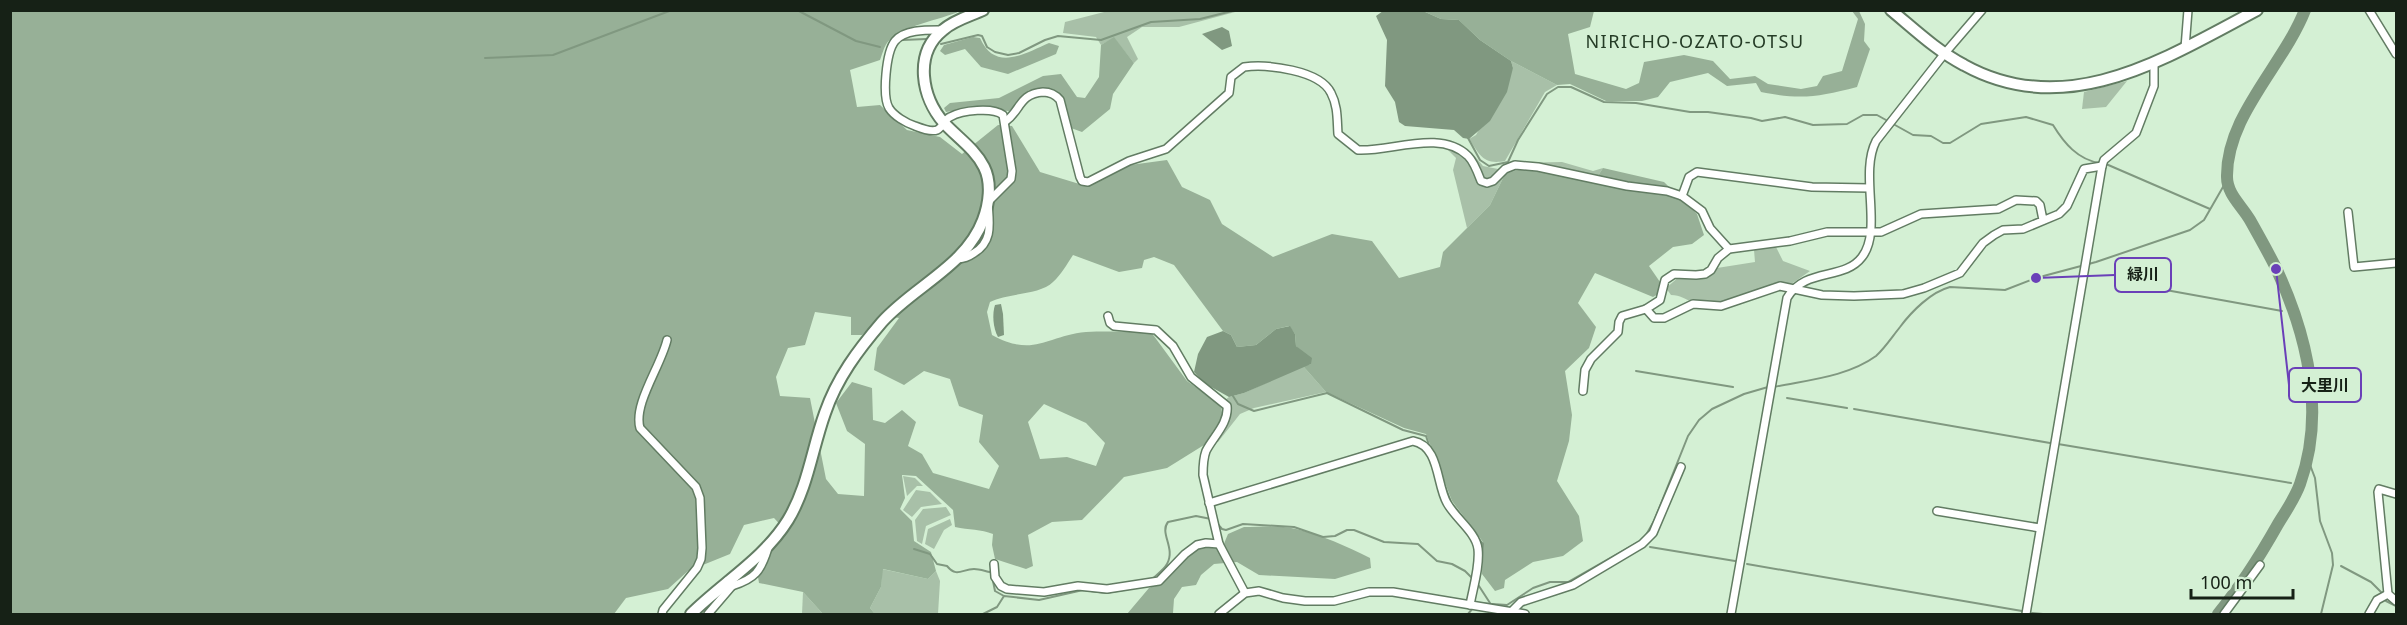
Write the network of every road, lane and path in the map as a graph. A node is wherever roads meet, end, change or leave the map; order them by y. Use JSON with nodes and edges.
{"nodes":[{"id":1,"x":983,"y":10,"type":"edge"},
{"id":2,"x":1890,"y":10,"type":"edge"},
{"id":3,"x":1982,"y":10,"type":"edge"},
{"id":4,"x":2188,"y":10,"type":"edge"},
{"id":5,"x":2257,"y":10,"type":"edge"},
{"id":6,"x":2369,"y":10,"type":"edge"},
{"id":7,"x":943,"y":30,"type":"junction"},
{"id":8,"x":2185,"y":48,"type":"junction"},
{"id":9,"x":1945,"y":53,"type":"junction"},
{"id":10,"x":2397,"y":54,"type":"edge"},
{"id":11,"x":2154,"y":64,"type":"junction"},
{"id":12,"x":1006,"y":121,"type":"junction"},
{"id":13,"x":944,"y":123,"type":"junction"},
{"id":14,"x":2103,"y":163,"type":"junction"},
{"id":15,"x":1869,"y":188,"type":"junction"},
{"id":16,"x":1682,"y":196,"type":"junction"},
{"id":17,"x":988,"y":202,"type":"junction"},
{"id":18,"x":2348,"y":212,"type":"dead end"},
{"id":19,"x":2043,"y":220,"type":"junction"},
{"id":20,"x":1870,"y":231,"type":"junction"},
{"id":21,"x":1729,"y":249,"type":"junction"},
{"id":22,"x":2397,"y":263,"type":"edge"},
{"id":23,"x":1792,"y":289,"type":"junction"},
{"id":24,"x":1646,"y":309,"type":"junction"},
{"id":25,"x":1108,"y":316,"type":"dead end"},
{"id":26,"x":667,"y":340,"type":"dead end"},
{"id":27,"x":1583,"y":391,"type":"dead end"},
{"id":28,"x":1681,"y":466,"type":"dead end"},
{"id":29,"x":2397,"y":494,"type":"edge"},
{"id":30,"x":1209,"y":503,"type":"junction"},
{"id":31,"x":1937,"y":511,"type":"dead end"},
{"id":32,"x":2040,"y":528,"type":"junction"},
{"id":33,"x":1219,"y":544,"type":"junction"},
{"id":34,"x":994,"y":564,"type":"dead end"},
{"id":35,"x":2260,"y":565,"type":"dead end"},
{"id":36,"x":729,"y":584,"type":"junction"},
{"id":37,"x":1245,"y":593,"type":"junction"},
{"id":38,"x":2388,"y":594,"type":"junction"},
{"id":39,"x":2397,"y":601,"type":"edge"},
{"id":40,"x":1475,"y":609,"type":"edge"},
{"id":41,"x":1511,"y":612,"type":"junction"},
{"id":42,"x":662,"y":615,"type":"edge"},
{"id":43,"x":691,"y":615,"type":"edge"},
{"id":44,"x":708,"y":615,"type":"edge"},
{"id":45,"x":1219,"y":615,"type":"edge"},
{"id":46,"x":1525,"y":615,"type":"edge"},
{"id":47,"x":1731,"y":615,"type":"edge"},
{"id":48,"x":2026,"y":615,"type":"edge"},
{"id":49,"x":2224,"y":615,"type":"edge"},
{"id":50,"x":2369,"y":615,"type":"edge"}],
"edges":[{"from":1,"to":7,"type":"highway"},
{"from":2,"to":9,"type":"highway"},
{"from":3,"to":9,"type":"street"},
{"from":4,"to":8,"type":"street"},
{"from":5,"to":8,"type":"highway"},
{"from":6,"to":10,"type":"street"},
{"from":7,"to":13,"type":"highway"},
{"from":7,"to":13,"type":"street"},
{"from":8,"to":11,"type":"highway"},
{"from":9,"to":11,"type":"highway"},
{"from":9,"to":15,"type":"street"},
{"from":11,"to":14,"type":"street"},
{"from":12,"to":13,"type":"street"},
{"from":12,"to":16,"type":"street"},
{"from":12,"to":17,"type":"street"},
{"from":13,"to":17,"type":"highway"},
{"from":14,"to":19,"type":"street"},
{"from":14,"to":32,"type":"street"},
{"from":15,"to":16,"type":"street"},
{"from":15,"to":20,"type":"street"},
{"from":16,"to":21,"type":"street"},
{"from":17,"to":36,"type":"highway"},
{"from":18,"to":22,"type":"street"},
{"from":19,"to":20,"type":"street"},
{"from":19,"to":23,"type":"street"},
{"from":20,"to":21,"type":"street"},
{"from":20,"to":23,"type":"street"},
{"from":21,"to":24,"type":"street"},
{"from":23,"to":24,"type":"street"},
{"from":23,"to":47,"type":"street"},
{"from":24,"to":27,"type":"street"},
{"from":25,"to":30,"type":"street"},
{"from":26,"to":42,"type":"street"},
{"from":28,"to":41,"type":"street"},
{"from":29,"to":38,"type":"street"},
{"from":30,"to":33,"type":"street"},
{"from":30,"to":40,"type":"street"},
{"from":31,"to":32,"type":"street"},
{"from":32,"to":48,"type":"street"},
{"from":33,"to":34,"type":"street"},
{"from":33,"to":37,"type":"street"},
{"from":35,"to":49,"type":"street"},
{"from":36,"to":43,"type":"highway"},
{"from":36,"to":44,"type":"street"},
{"from":37,"to":40,"type":"street"},
{"from":37,"to":45,"type":"street"},
{"from":38,"to":39,"type":"street"},
{"from":38,"to":50,"type":"street"},
{"from":40,"to":41,"type":"street"},
{"from":41,"to":46,"type":"street"}]}
